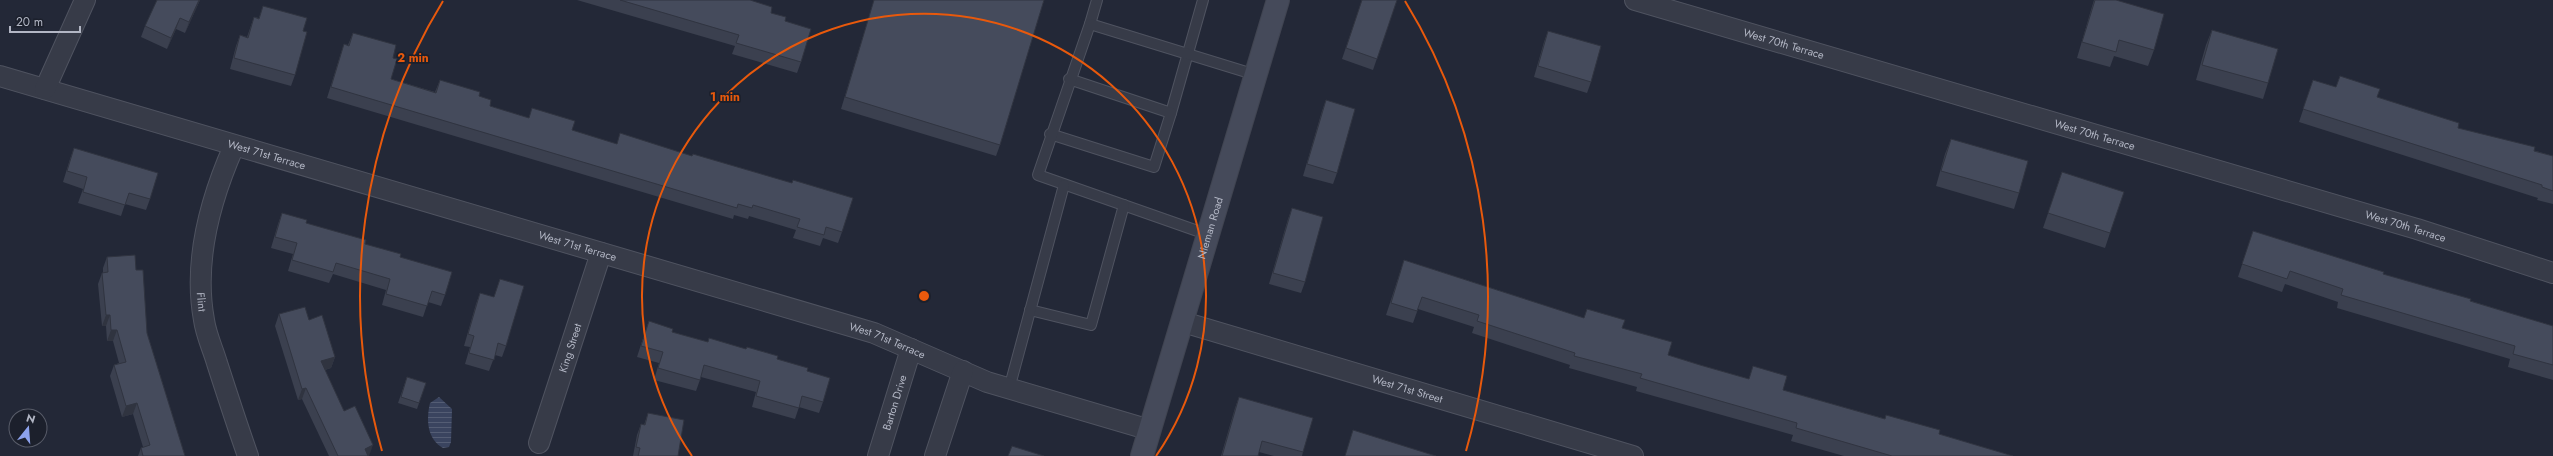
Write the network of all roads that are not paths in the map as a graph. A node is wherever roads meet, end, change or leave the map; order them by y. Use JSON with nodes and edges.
{"nodes":[{"id":1,"x":84,"y":0,"type":"edge"},
{"id":2,"x":1097,"y":0,"type":"edge"},
{"id":3,"x":1203,"y":0,"type":"edge"},
{"id":4,"x":1278,"y":0,"type":"edge"},
{"id":5,"x":1635,"y":0,"type":"edge"},
{"id":6,"x":1090,"y":24,"type":"junction"},
{"id":7,"x":1187,"y":55,"type":"junction"},
{"id":8,"x":1256,"y":75,"type":"junction"},
{"id":9,"x":0,"y":76,"type":"edge"},
{"id":10,"x":1069,"y":79,"type":"junction"},
{"id":11,"x":45,"y":89,"type":"junction"},
{"id":12,"x":1171,"y":113,"type":"junction"},
{"id":13,"x":1050,"y":134,"type":"junction"},
{"id":14,"x":234,"y":146,"type":"junction"},
{"id":15,"x":1064,"y":185,"type":"junction"},
{"id":16,"x":1124,"y":206,"type":"junction"},
{"id":17,"x":1209,"y":235,"type":"junction"},
{"id":18,"x":601,"y":253,"type":"junction"},
{"id":19,"x":2553,"y":273,"type":"edge"},
{"id":20,"x":1030,"y":310,"type":"junction"},
{"id":21,"x":1183,"y":322,"type":"junction"},
{"id":22,"x":911,"y":349,"type":"junction"},
{"id":23,"x":963,"y":371,"type":"junction"},
{"id":24,"x":1009,"y":389,"type":"junction"},
{"id":25,"x":1150,"y":430,"type":"junction"},
{"id":26,"x":539,"y":443,"type":"dead end"},
{"id":27,"x":248,"y":456,"type":"edge"},
{"id":28,"x":878,"y":456,"type":"edge"},
{"id":29,"x":935,"y":456,"type":"edge"},
{"id":30,"x":1142,"y":456,"type":"edge"},
{"id":31,"x":1633,"y":456,"type":"edge"}],
"edges":[{"from":1,"to":11,"type":"street"},
{"from":2,"to":6,"type":"lane"},
{"from":3,"to":7,"type":"lane"},
{"from":4,"to":8,"type":"main road","name":"Nieman Road"},
{"from":5,"to":19,"type":"street","name":"West 70th Terrace"},
{"from":6,"to":7,"type":"lane"},
{"from":6,"to":10,"type":"lane"},
{"from":7,"to":8,"type":"lane"},
{"from":7,"to":12,"type":"lane"},
{"from":8,"to":17,"type":"main road","name":"Nieman Road"},
{"from":9,"to":11,"type":"street","name":"West 71st Terrace"},
{"from":10,"to":12,"type":"lane"},
{"from":10,"to":13,"type":"lane"},
{"from":11,"to":14,"type":"street","name":"West 71st Terrace"},
{"from":12,"to":13,"type":"lane"},
{"from":13,"to":15,"type":"lane"},
{"from":14,"to":18,"type":"street","name":"West 71st Terrace"},
{"from":14,"to":27,"type":"street","name":"Flint"},
{"from":15,"to":16,"type":"lane"},
{"from":15,"to":20,"type":"lane"},
{"from":16,"to":17,"type":"lane"},
{"from":16,"to":20,"type":"lane"},
{"from":17,"to":21,"type":"main road","name":"Nieman Road"},
{"from":18,"to":22,"type":"street","name":"West 71st Terrace"},
{"from":18,"to":26,"type":"street","name":"King Street"},
{"from":20,"to":24,"type":"lane"},
{"from":21,"to":25,"type":"main road","name":"Nieman Road"},
{"from":21,"to":31,"type":"street","name":"West 71st Street"},
{"from":22,"to":23,"type":"street","name":"West 71st Terrace"},
{"from":22,"to":28,"type":"street","name":"Barton Drive"},
{"from":23,"to":24,"type":"street","name":"West 71st Terrace"},
{"from":23,"to":29,"type":"street"},
{"from":24,"to":25,"type":"street","name":"West 71st Terrace"},
{"from":25,"to":30,"type":"main road","name":"Nieman Road"}]}
